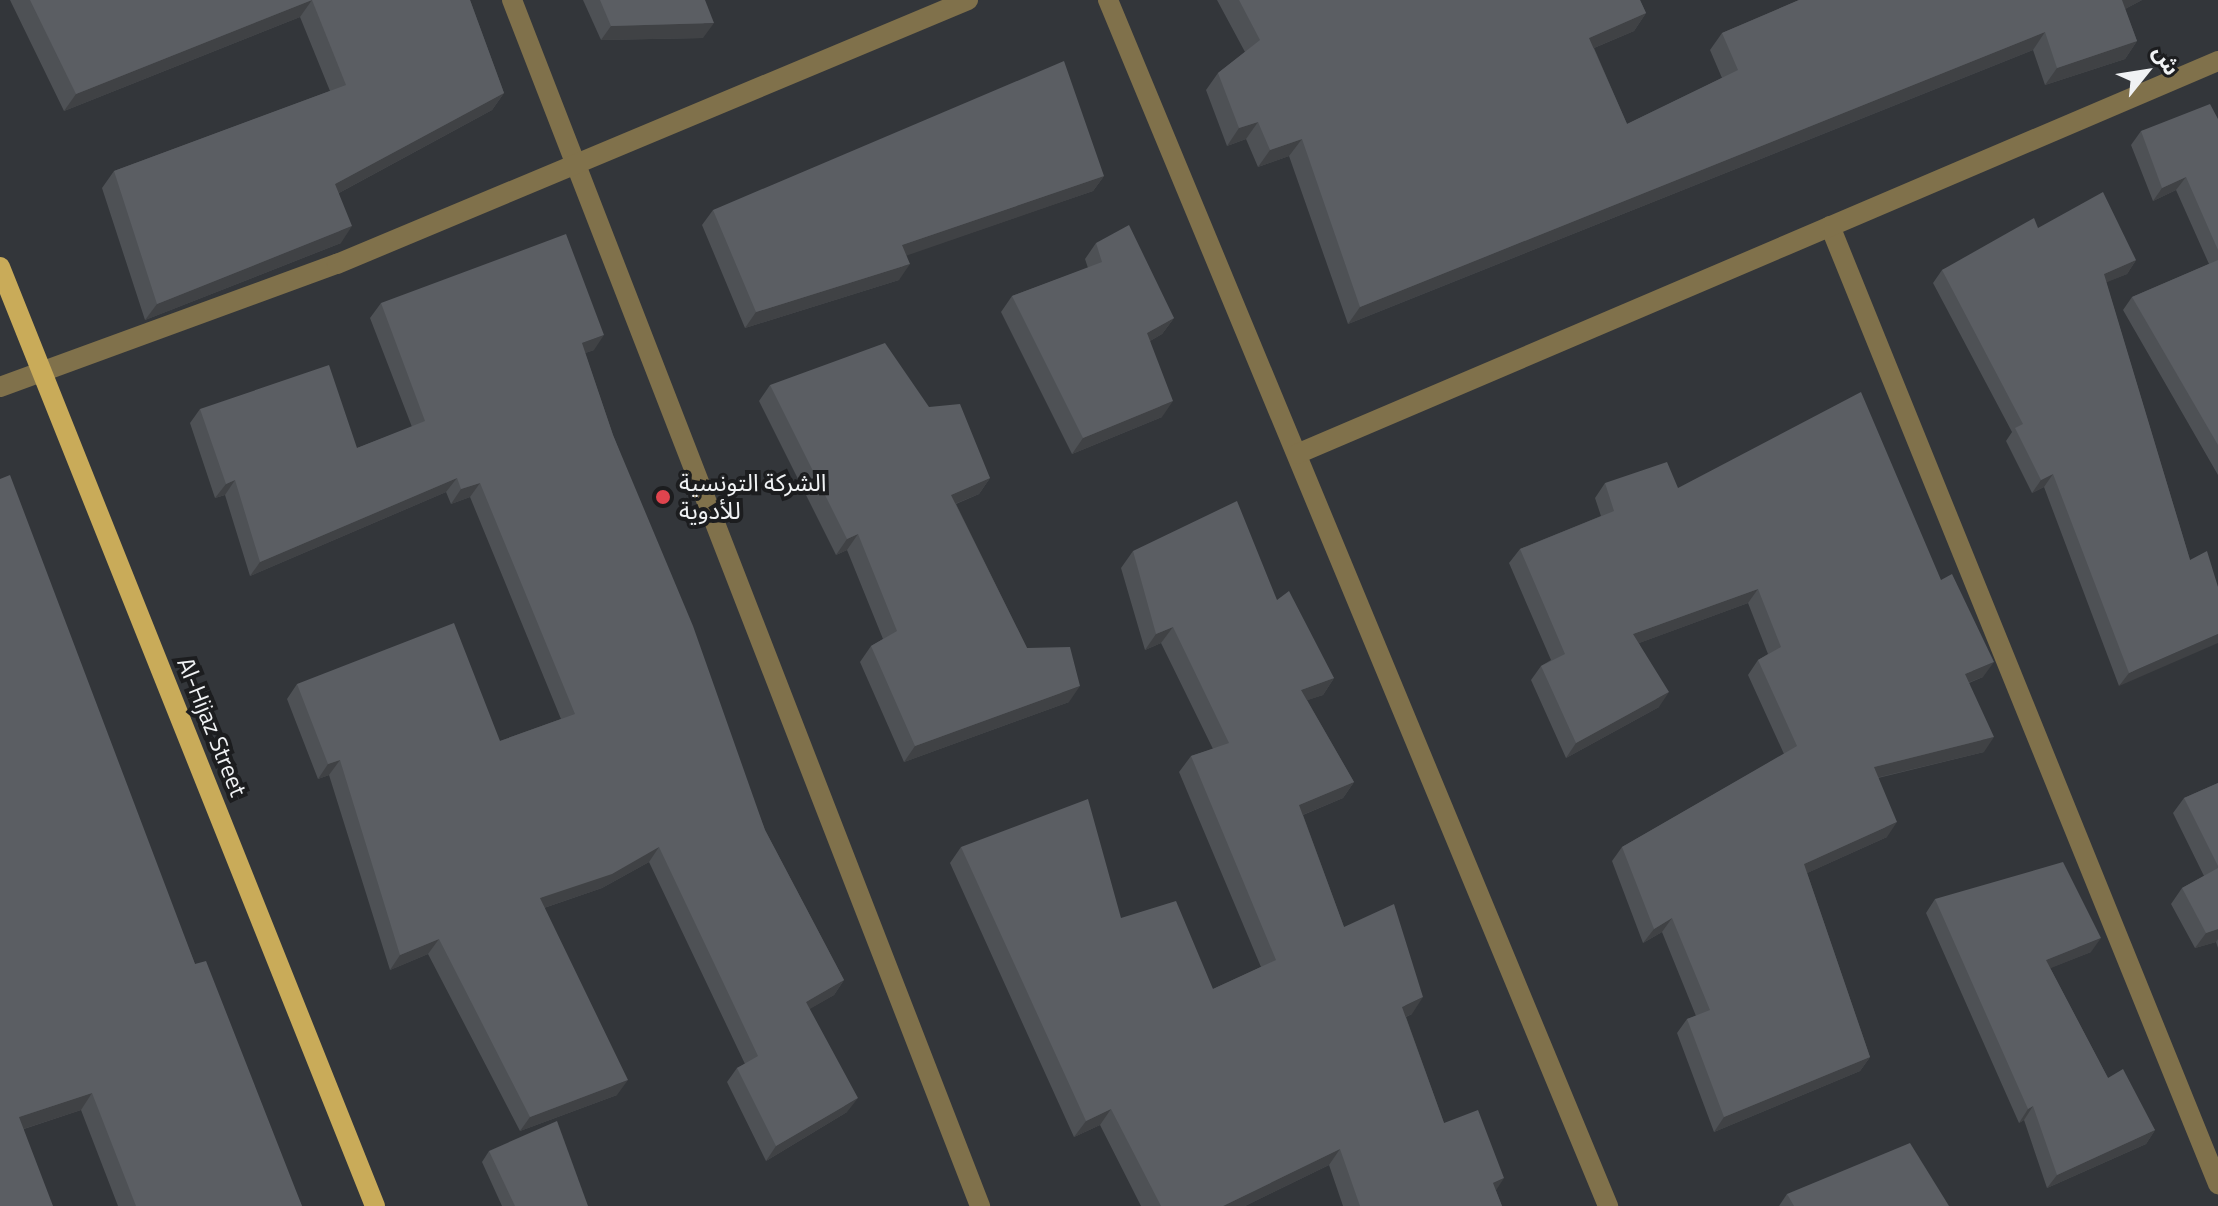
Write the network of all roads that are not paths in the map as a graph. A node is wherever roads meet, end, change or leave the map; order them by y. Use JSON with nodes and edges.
{"nodes":[{"id":1,"x":512,"y":0,"type":"edge"},
{"id":2,"x":968,"y":0,"type":"edge"},
{"id":3,"x":1108,"y":0,"type":"edge"},
{"id":4,"x":2218,"y":61,"type":"edge"},
{"id":5,"x":575,"y":161,"type":"junction"},
{"id":6,"x":1830,"y":226,"type":"junction"},
{"id":7,"x":0,"y":267,"type":"edge"},
{"id":8,"x":41,"y":370,"type":"junction"},
{"id":9,"x":0,"y":387,"type":"edge"},
{"id":10,"x":1297,"y":454,"type":"junction"},
{"id":11,"x":2218,"y":1184,"type":"edge"},
{"id":12,"x":375,"y":1206,"type":"edge"},
{"id":13,"x":980,"y":1206,"type":"edge"},
{"id":14,"x":1608,"y":1206,"type":"edge"}],
"edges":[{"from":1,"to":5,"type":"street"},
{"from":2,"to":5,"type":"street"},
{"from":3,"to":10,"type":"street"},
{"from":4,"to":6,"type":"street"},
{"from":5,"to":8,"type":"street"},
{"from":5,"to":13,"type":"street"},
{"from":6,"to":10,"type":"street"},
{"from":6,"to":11,"type":"street"},
{"from":7,"to":8,"type":"main road","name":"Al-Hijaz Street"},
{"from":8,"to":9,"type":"street"},
{"from":8,"to":12,"type":"main road","name":"Al-Hijaz Street"},
{"from":10,"to":14,"type":"street"}]}
